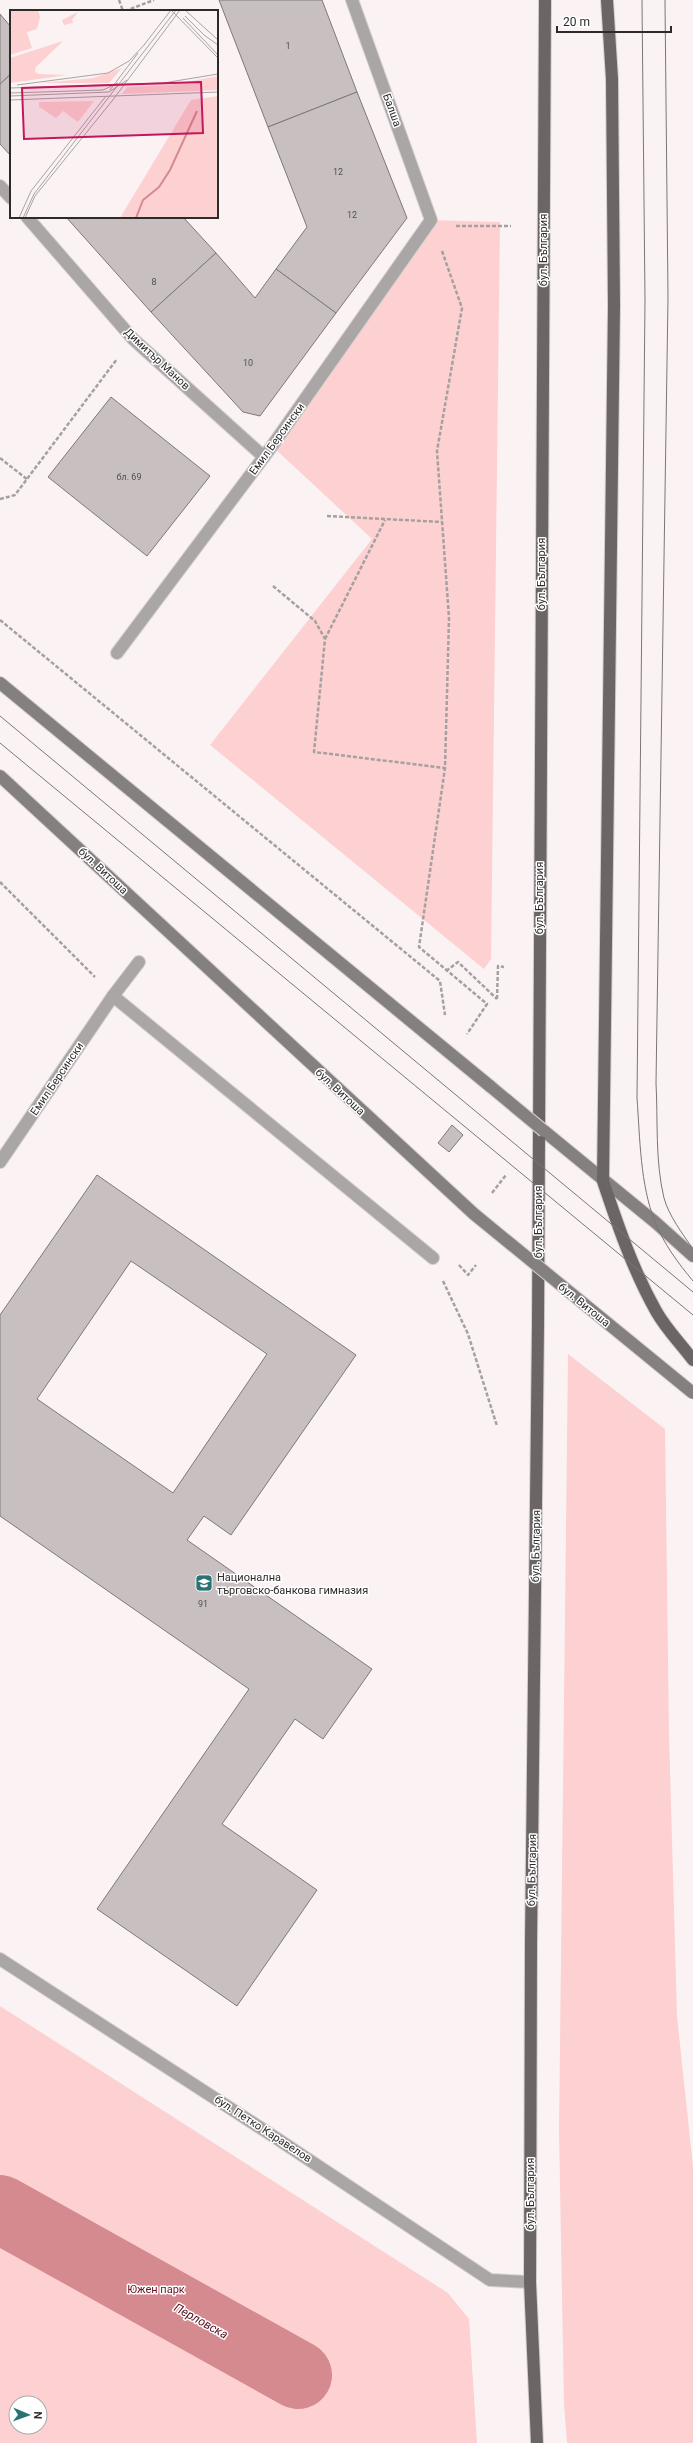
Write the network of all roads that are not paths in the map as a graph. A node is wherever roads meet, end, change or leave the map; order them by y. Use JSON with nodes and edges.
{"nodes":[{"id":1,"x":352,"y":0,"type":"edge"},
{"id":2,"x":545,"y":0,"type":"edge"},
{"id":3,"x":607,"y":0,"type":"edge"},
{"id":4,"x":0,"y":186,"type":"edge"},
{"id":5,"x":10,"y":197,"type":"edge"},
{"id":6,"x":28,"y":218,"type":"edge"},
{"id":7,"x":432,"y":223,"type":"joint"},
{"id":8,"x":264,"y":457,"type":"junction"},
{"id":9,"x":117,"y":653,"type":"dead end"},
{"id":10,"x":0,"y":683,"type":"edge"},
{"id":11,"x":0,"y":776,"type":"edge"},
{"id":12,"x":139,"y":962,"type":"dead end"},
{"id":13,"x":113,"y":996,"type":"junction"},
{"id":14,"x":0,"y":1162,"type":"edge"},
{"id":15,"x":603,"y":1181,"type":"junction"},
{"id":16,"x":693,"y":1256,"type":"edge"},
{"id":17,"x":433,"y":1258,"type":"road end"},
{"id":18,"x":693,"y":1360,"type":"edge"},
{"id":19,"x":693,"y":1393,"type":"edge"},
{"id":20,"x":0,"y":1959,"type":"edge"},
{"id":21,"x":530,"y":2282,"type":"junction"},
{"id":22,"x":537,"y":2443,"type":"edge"}],
"edges":[{"from":1,"to":7,"type":"street","name":"Балша"},
{"from":2,"to":21,"type":"main road","name":"бул. България"},
{"from":3,"to":15,"type":"main road"},
{"from":4,"to":5,"type":"street"},
{"from":6,"to":8,"type":"street","name":"Димитър Манов"},
{"from":7,"to":8,"type":"street","name":"Емил Берсински"},
{"from":8,"to":9,"type":"street","name":"Емил Берсински"},
{"from":10,"to":15,"type":"street","bridge":true},
{"from":11,"to":19,"type":"street","name":"бул. Витоша","bridge":true},
{"from":12,"to":13,"type":"street","name":"Емил Берсински"},
{"from":13,"to":14,"type":"street","name":"Емил Берсински"},
{"from":13,"to":17,"type":"street"},
{"from":15,"to":16,"type":"street"},
{"from":15,"to":18,"type":"main road"},
{"from":20,"to":21,"type":"street","name":"бул. Петко Каравелов"},
{"from":21,"to":22,"type":"main road","name":"бул. България"}]}
